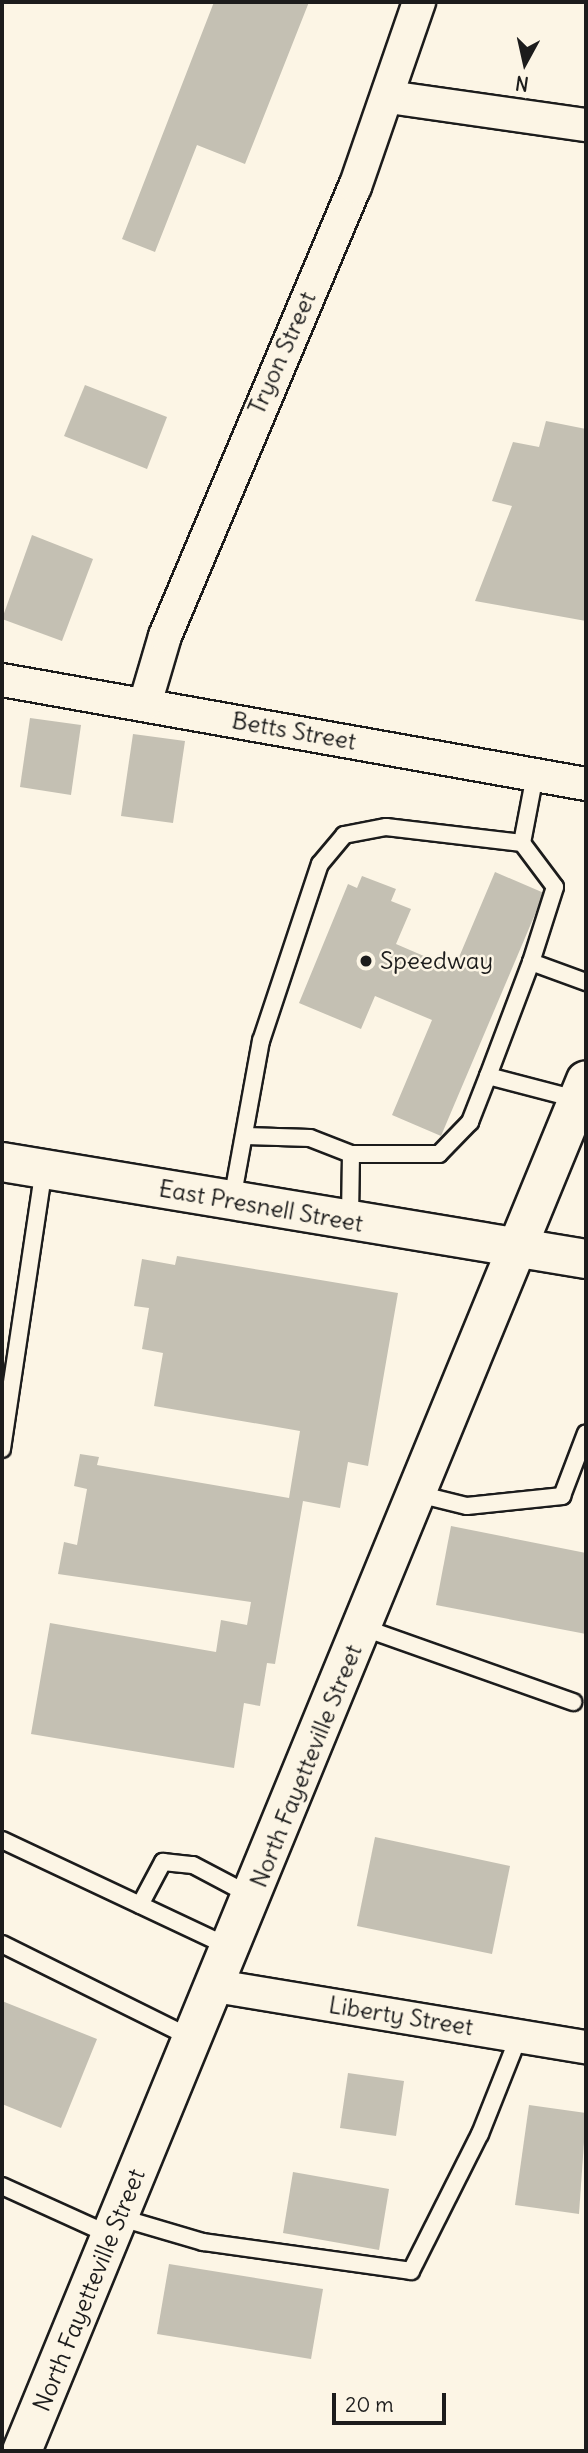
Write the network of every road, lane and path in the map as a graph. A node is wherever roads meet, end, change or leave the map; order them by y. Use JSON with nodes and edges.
{"nodes":[{"id":1,"x":419,"y":2,"type":"edge"},
{"id":2,"x":389,"y":97,"type":"junction"},
{"id":3,"x":586,"y":125,"type":"edge"},
{"id":4,"x":2,"y":680,"type":"edge"},
{"id":5,"x":145,"y":704,"type":"junction"},
{"id":6,"x":534,"y":775,"type":"junction"},
{"id":7,"x":586,"y":784,"type":"edge"},
{"id":8,"x":523,"y":843,"type":"junction"},
{"id":9,"x":531,"y":962,"type":"junction"},
{"id":10,"x":586,"y":982,"type":"edge"},
{"id":11,"x":488,"y":1076,"type":"junction"},
{"id":12,"x":583,"y":1094,"type":"edge"},
{"id":13,"x":246,"y":1136,"type":"junction"},
{"id":14,"x":351,"y":1154,"type":"junction"},
{"id":15,"x":2,"y":1162,"type":"edge"},
{"id":16,"x":44,"y":1169,"type":"junction"},
{"id":17,"x":232,"y":1201,"type":"junction"},
{"id":18,"x":350,"y":1222,"type":"junction"},
{"id":19,"x":520,"y":1248,"type":"junction"},
{"id":20,"x":586,"y":1259,"type":"edge"},
{"id":21,"x":586,"y":1433,"type":"edge"},
{"id":22,"x":2,"y":1449,"type":"edge"},
{"id":23,"x":418,"y":1494,"type":"junction"},
{"id":24,"x":364,"y":1628,"type":"junction"},
{"id":25,"x":573,"y":1702,"type":"dead end"},
{"id":26,"x":2,"y":1840,"type":"edge"},
{"id":27,"x":253,"y":1897,"type":"junction"},
{"id":28,"x":140,"y":1905,"type":"junction"},
{"id":29,"x":2,"y":1944,"type":"edge"},
{"id":30,"x":231,"y":1948,"type":"junction"},
{"id":31,"x":216,"y":1986,"type":"junction"},
{"id":32,"x":519,"y":2036,"type":"junction"},
{"id":33,"x":193,"y":2039,"type":"junction"},
{"id":34,"x":586,"y":2047,"type":"edge"},
{"id":35,"x":2,"y":2186,"type":"edge"},
{"id":36,"x":114,"y":2226,"type":"junction"},
{"id":37,"x":22,"y":2451,"type":"edge"}],
"edges":[{"from":1,"to":2,"type":"street","name":"Tryon Street"},
{"from":2,"to":3,"type":"street"},
{"from":2,"to":5,"type":"street","name":"Tryon Street"},
{"from":4,"to":5,"type":"street","name":"Betts Street"},
{"from":5,"to":6,"type":"street","name":"Betts Street"},
{"from":6,"to":7,"type":"street","name":"Betts Street"},
{"from":6,"to":8,"type":"lane"},
{"from":8,"to":9,"type":"lane"},
{"from":8,"to":13,"type":"lane"},
{"from":9,"to":10,"type":"lane"},
{"from":9,"to":11,"type":"lane"},
{"from":11,"to":12,"type":"lane"},
{"from":11,"to":14,"type":"lane"},
{"from":12,"to":19,"type":"main road","name":"North Fayetteville Street"},
{"from":13,"to":14,"type":"lane"},
{"from":13,"to":17,"type":"lane"},
{"from":14,"to":18,"type":"lane"},
{"from":15,"to":16,"type":"main road","name":"East Presnell Street"},
{"from":16,"to":17,"type":"main road","name":"East Presnell Street"},
{"from":16,"to":22,"type":"lane"},
{"from":17,"to":18,"type":"main road","name":"East Presnell Street"},
{"from":18,"to":19,"type":"main road","name":"East Presnell Street"},
{"from":19,"to":20,"type":"main road","name":"East Presnell Street"},
{"from":19,"to":23,"type":"main road","name":"North Fayetteville Street"},
{"from":21,"to":23,"type":"lane"},
{"from":23,"to":24,"type":"main road","name":"North Fayetteville Street"},
{"from":24,"to":25,"type":"lane"},
{"from":24,"to":27,"type":"main road","name":"North Fayetteville Street"},
{"from":26,"to":28,"type":"lane"},
{"from":27,"to":28,"type":"lane"},
{"from":27,"to":30,"type":"main road","name":"North Fayetteville Street"},
{"from":28,"to":30,"type":"lane"},
{"from":29,"to":33,"type":"lane"},
{"from":30,"to":31,"type":"main road","name":"North Fayetteville Street"},
{"from":31,"to":32,"type":"street","name":"Liberty Street"},
{"from":31,"to":33,"type":"main road","name":"North Fayetteville Street"},
{"from":32,"to":34,"type":"street","name":"Liberty Street"},
{"from":32,"to":36,"type":"lane"},
{"from":33,"to":36,"type":"main road","name":"North Fayetteville Street"},
{"from":35,"to":36,"type":"lane"},
{"from":36,"to":37,"type":"main road","name":"North Fayetteville Street"}]}
